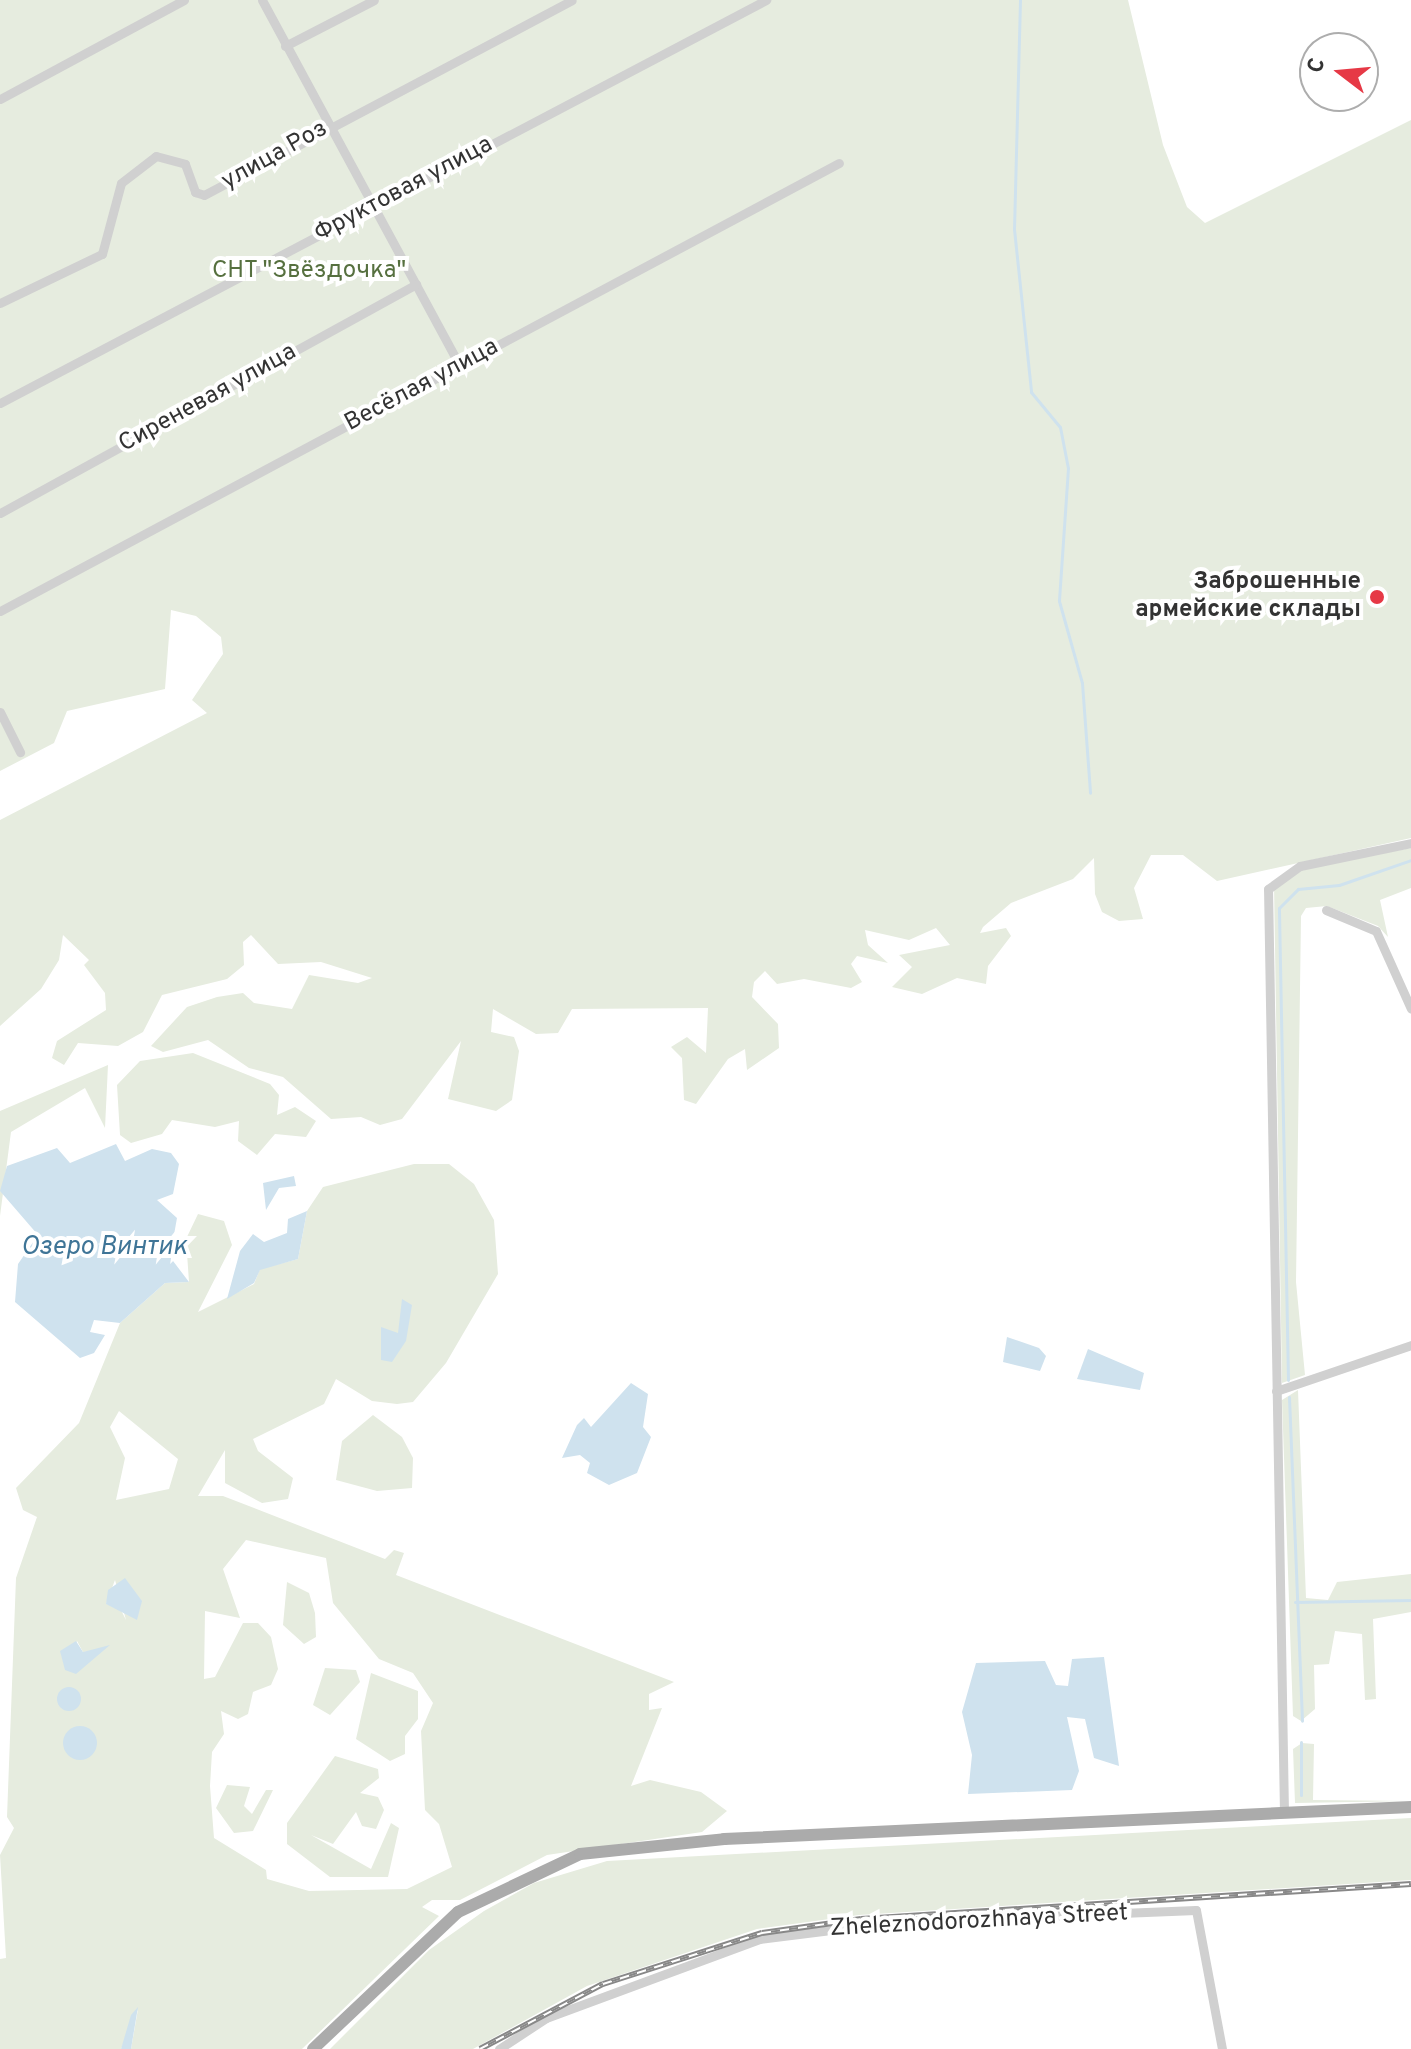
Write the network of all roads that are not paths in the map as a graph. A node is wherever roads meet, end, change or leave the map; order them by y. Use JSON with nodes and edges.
{"nodes":[{"id":1,"x":184,"y":0,"type":"edge"},
{"id":2,"x":262,"y":0,"type":"edge"},
{"id":3,"x":374,"y":0,"type":"edge"},
{"id":4,"x":572,"y":0,"type":"edge"},
{"id":5,"x":766,"y":0,"type":"edge"},
{"id":6,"x":285,"y":46,"type":"junction"},
{"id":7,"x":0,"y":99,"type":"edge"},
{"id":8,"x":329,"y":126,"type":"junction"},
{"id":9,"x":839,"y":163,"type":"dead end"},
{"id":10,"x":375,"y":205,"type":"junction"},
{"id":11,"x":416,"y":284,"type":"junction"},
{"id":12,"x":0,"y":303,"type":"edge"},
{"id":13,"x":460,"y":366,"type":"junction"},
{"id":14,"x":0,"y":403,"type":"edge"},
{"id":15,"x":0,"y":513,"type":"edge"},
{"id":16,"x":3,"y":610,"type":"edge"},
{"id":17,"x":0,"y":712,"type":"edge"},
{"id":18,"x":20,"y":752,"type":"dead end"},
{"id":19,"x":1411,"y":843,"type":"edge"},
{"id":20,"x":1326,"y":910,"type":"dead end"},
{"id":21,"x":1411,"y":1009,"type":"edge"},
{"id":22,"x":1411,"y":1345,"type":"edge"},
{"id":23,"x":1276,"y":1391,"type":"junction"},
{"id":24,"x":1411,"y":1807,"type":"edge"},
{"id":25,"x":1284,"y":1813,"type":"junction"},
{"id":26,"x":313,"y":2049,"type":"edge"},
{"id":27,"x":499,"y":2049,"type":"edge"},
{"id":28,"x":1222,"y":2049,"type":"edge"}],
"edges":[{"from":1,"to":7,"type":"street"},
{"from":2,"to":6,"type":"street"},
{"from":3,"to":6,"type":"street"},
{"from":4,"to":8,"type":"street","name":"улица Роз"},
{"from":5,"to":10,"type":"street","name":"Фруктовая улица"},
{"from":6,"to":8,"type":"street"},
{"from":8,"to":10,"type":"street"},
{"from":8,"to":12,"type":"street","name":"улица Роз"},
{"from":9,"to":13,"type":"street","name":"Весёлая улица"},
{"from":10,"to":11,"type":"street"},
{"from":10,"to":14,"type":"street","name":"Фруктовая улица"},
{"from":11,"to":13,"type":"street"},
{"from":11,"to":15,"type":"street","name":"Сиреневая улица"},
{"from":13,"to":16,"type":"street","name":"Весёлая улица"},
{"from":17,"to":18,"type":"street"},
{"from":19,"to":23,"type":"street"},
{"from":20,"to":21,"type":"street"},
{"from":22,"to":23,"type":"street"},
{"from":23,"to":25,"type":"street"},
{"from":24,"to":25,"type":"main road"},
{"from":25,"to":26,"type":"main road"},
{"from":27,"to":28,"type":"street","name":"Zheleznodorozhnaya Street"}]}
